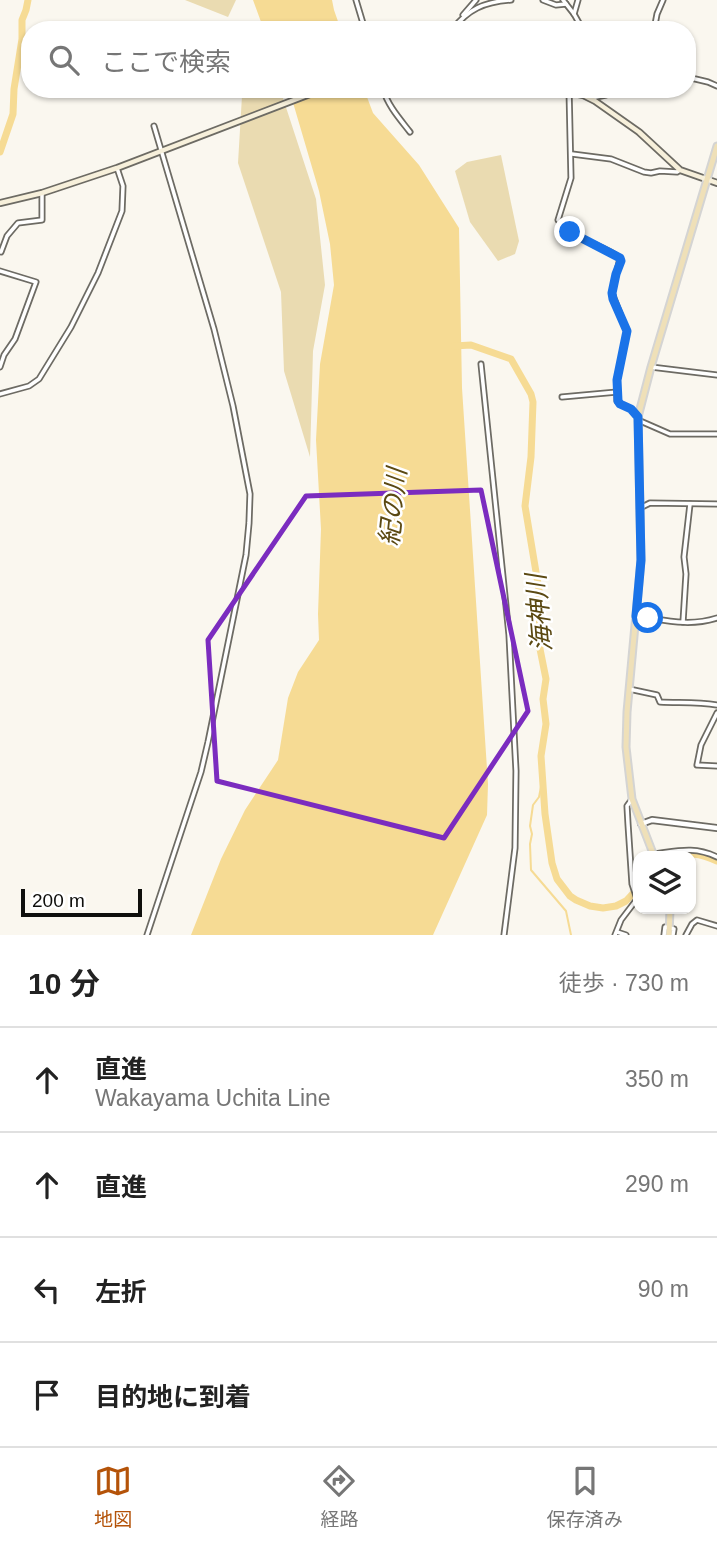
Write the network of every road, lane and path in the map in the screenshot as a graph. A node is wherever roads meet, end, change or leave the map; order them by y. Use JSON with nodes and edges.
{"nodes":[{"id":1,"x":356,"y":0,"type":"edge"},
{"id":2,"x":476,"y":0,"type":"edge"},
{"id":3,"x":510,"y":0,"type":"edge"},
{"id":4,"x":543,"y":0,"type":"edge"},
{"id":5,"x":578,"y":0,"type":"edge"},
{"id":6,"x":663,"y":0,"type":"edge"},
{"id":7,"x":565,"y":2,"type":"edge"},
{"id":8,"x":573,"y":14,"type":"junction"},
{"id":9,"x":462,"y":16,"type":"junction"},
{"id":10,"x":362,"y":21,"type":"edge"},
{"id":11,"x":458,"y":21,"type":"edge"},
{"id":12,"x":577,"y":21,"type":"edge"},
{"id":13,"x":656,"y":21,"type":"edge"},
{"id":14,"x":696,"y":79,"type":"edge"},
{"id":15,"x":717,"y":86,"type":"edge"},
{"id":16,"x":299,"y":98,"type":"edge"},
{"id":17,"x":387,"y":98,"type":"edge"},
{"id":18,"x":569,"y":98,"type":"edge"},
{"id":19,"x":590,"y":98,"type":"edge"},
{"id":20,"x":154,"y":126,"type":"dead end"},
{"id":21,"x":410,"y":132,"type":"dead end"},
{"id":22,"x":717,"y":146,"type":"edge"},
{"id":23,"x":162,"y":150,"type":"junction"},
{"id":24,"x":572,"y":154,"type":"junction"},
{"id":25,"x":117,"y":168,"type":"junction"},
{"id":26,"x":680,"y":170,"type":"junction"},
{"id":27,"x":707,"y":179,"type":"junction"},
{"id":28,"x":717,"y":183,"type":"edge"},
{"id":29,"x":42,"y":193,"type":"junction"},
{"id":30,"x":0,"y":203,"type":"edge"},
{"id":31,"x":1,"y":252,"type":"edge"},
{"id":32,"x":0,"y":271,"type":"edge"},
{"id":33,"x":481,"y":365,"type":"dead end"},
{"id":34,"x":0,"y":367,"type":"edge"},
{"id":35,"x":651,"y":367,"type":"junction"},
{"id":36,"x":717,"y":375,"type":"edge"},
{"id":37,"x":617,"y":392,"type":"junction"},
{"id":38,"x":0,"y":394,"type":"edge"},
{"id":39,"x":562,"y":397,"type":"dead end"},
{"id":40,"x":638,"y":418,"type":"junction"},
{"id":41,"x":717,"y":434,"type":"edge"},
{"id":42,"x":690,"y":504,"type":"junction"},
{"id":43,"x":717,"y":504,"type":"edge"},
{"id":44,"x":640,"y":508,"type":"junction"},
{"id":45,"x":636,"y":616,"type":"junction"},
{"id":46,"x":717,"y":618,"type":"edge"},
{"id":47,"x":683,"y":622,"type":"junction"},
{"id":48,"x":629,"y":689,"type":"junction"},
{"id":49,"x":717,"y":705,"type":"edge"},
{"id":50,"x":717,"y":713,"type":"edge"},
{"id":51,"x":717,"y":766,"type":"edge"},
{"id":52,"x":632,"y":799,"type":"junction"},
{"id":53,"x":641,"y":824,"type":"junction"},
{"id":54,"x":717,"y":828,"type":"edge"},
{"id":55,"x":651,"y":851,"type":"edge"},
{"id":56,"x":675,"y":851,"type":"edge"},
{"id":57,"x":717,"y":857,"type":"edge"},
{"id":58,"x":670,"y":914,"type":"edge"},
{"id":59,"x":717,"y":926,"type":"edge"},
{"id":60,"x":616,"y":934,"type":"edge"},
{"id":61,"x":146,"y":935,"type":"edge"},
{"id":62,"x":504,"y":935,"type":"edge"},
{"id":63,"x":625,"y":935,"type":"edge"},
{"id":64,"x":669,"y":935,"type":"edge"},
{"id":65,"x":686,"y":935,"type":"edge"}],
"edges":[{"from":1,"to":10,"type":"street"},
{"from":2,"to":9,"type":"street"},
{"from":3,"to":9,"type":"street"},
{"from":4,"to":7,"type":"street"},
{"from":5,"to":8,"type":"street"},
{"from":6,"to":13,"type":"street"},
{"from":7,"to":8,"type":"street"},
{"from":8,"to":12,"type":"street"},
{"from":9,"to":11,"type":"street"},
{"from":14,"to":15,"type":"street"},
{"from":16,"to":23,"type":"main road"},
{"from":17,"to":21,"type":"street"},
{"from":18,"to":24,"type":"street"},
{"from":19,"to":26,"type":"main road"},
{"from":20,"to":23,"type":"street"},
{"from":22,"to":27,"type":"main road"},
{"from":23,"to":25,"type":"main road"},
{"from":23,"to":61,"type":"street"},
{"from":24,"to":26,"type":"street"},
{"from":24,"to":37,"type":"street"},
{"from":25,"to":29,"type":"main road"},
{"from":25,"to":38,"type":"street"},
{"from":26,"to":27,"type":"main road"},
{"from":27,"to":28,"type":"main road"},
{"from":27,"to":35,"type":"main road"},
{"from":29,"to":30,"type":"main road"},
{"from":29,"to":31,"type":"street"},
{"from":32,"to":34,"type":"street"},
{"from":33,"to":62,"type":"street"},
{"from":35,"to":36,"type":"street"},
{"from":35,"to":40,"type":"main road"},
{"from":37,"to":39,"type":"street"},
{"from":37,"to":40,"type":"street"},
{"from":40,"to":41,"type":"street"},
{"from":40,"to":44,"type":"main road"},
{"from":42,"to":43,"type":"street"},
{"from":42,"to":44,"type":"street"},
{"from":42,"to":47,"type":"street"},
{"from":44,"to":45,"type":"main road"},
{"from":45,"to":47,"type":"street"},
{"from":45,"to":48,"type":"main road"},
{"from":46,"to":47,"type":"street"},
{"from":48,"to":49,"type":"street"},
{"from":48,"to":52,"type":"main road"},
{"from":50,"to":51,"type":"street"},
{"from":52,"to":53,"type":"main road"},
{"from":52,"to":60,"type":"street"},
{"from":53,"to":54,"type":"street"},
{"from":53,"to":55,"type":"main road"},
{"from":56,"to":57,"type":"street"},
{"from":58,"to":64,"type":"main road"},
{"from":59,"to":65,"type":"street"},
{"from":60,"to":63,"type":"street"}]}
